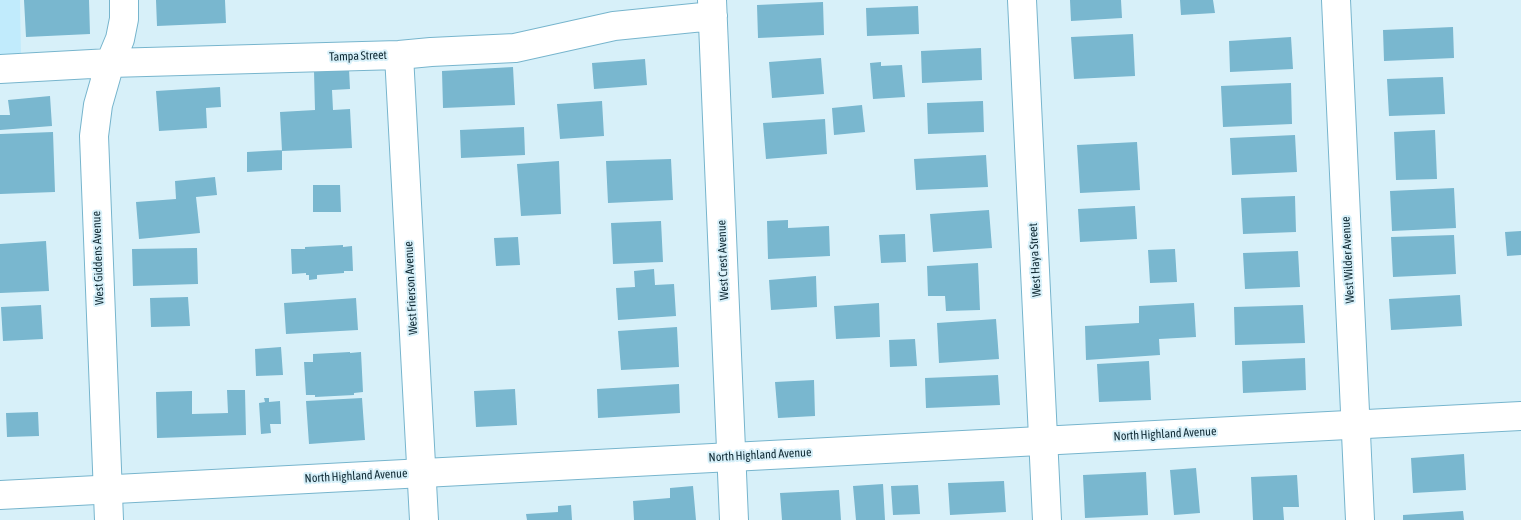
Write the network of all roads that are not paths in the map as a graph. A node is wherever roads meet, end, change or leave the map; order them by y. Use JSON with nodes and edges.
{"nodes":[{"id":1,"x":124,"y":0,"type":"edge"},
{"id":2,"x":1022,"y":0,"type":"edge"},
{"id":3,"x":1336,"y":0,"type":"edge"},
{"id":4,"x":713,"y":8,"type":"edge"},
{"id":5,"x":399,"y":55,"type":"junction"},
{"id":6,"x":110,"y":63,"type":"junction"},
{"id":7,"x":0,"y":69,"type":"edge"},
{"id":8,"x":1521,"y":416,"type":"edge"},
{"id":9,"x":1355,"y":424,"type":"junction"},
{"id":10,"x":1043,"y":440,"type":"junction"},
{"id":11,"x":731,"y":456,"type":"junction"},
{"id":12,"x":421,"y":473,"type":"junction"},
{"id":13,"x":107,"y":488,"type":"junction"},
{"id":14,"x":0,"y":495,"type":"edge"},
{"id":15,"x":109,"y":520,"type":"edge"},
{"id":16,"x":424,"y":520,"type":"edge"},
{"id":17,"x":734,"y":520,"type":"edge"},
{"id":18,"x":1047,"y":520,"type":"edge"},
{"id":19,"x":1360,"y":520,"type":"edge"}],
"edges":[{"from":1,"to":6,"type":"street","name":"West Giddens Avenue"},
{"from":2,"to":10,"type":"street","name":"West Haya Street"},
{"from":3,"to":9,"type":"street","name":"West Wilder Avenue"},
{"from":4,"to":5,"type":"street","name":"Tampa Street"},
{"from":4,"to":11,"type":"street","name":"West Crest Avenue"},
{"from":5,"to":6,"type":"street","name":"Tampa Street"},
{"from":5,"to":12,"type":"street","name":"West Frierson Avenue"},
{"from":6,"to":7,"type":"street","name":"Tampa Street"},
{"from":6,"to":13,"type":"street","name":"West Giddens Avenue"},
{"from":8,"to":9,"type":"street","name":"North Highland Avenue"},
{"from":9,"to":10,"type":"street","name":"North Highland Avenue"},
{"from":9,"to":19,"type":"street","name":"West Wilder Avenue"},
{"from":10,"to":11,"type":"street","name":"North Highland Avenue"},
{"from":10,"to":18,"type":"street","name":"West Haya Street"},
{"from":11,"to":12,"type":"street","name":"North Highland Avenue"},
{"from":11,"to":17,"type":"street","name":"West Crest Avenue"},
{"from":12,"to":13,"type":"street","name":"North Highland Avenue"},
{"from":12,"to":16,"type":"street","name":"West Frierson Avenue"},
{"from":13,"to":14,"type":"street","name":"North Highland Avenue"},
{"from":13,"to":15,"type":"street","name":"West Giddens Avenue"}]}
